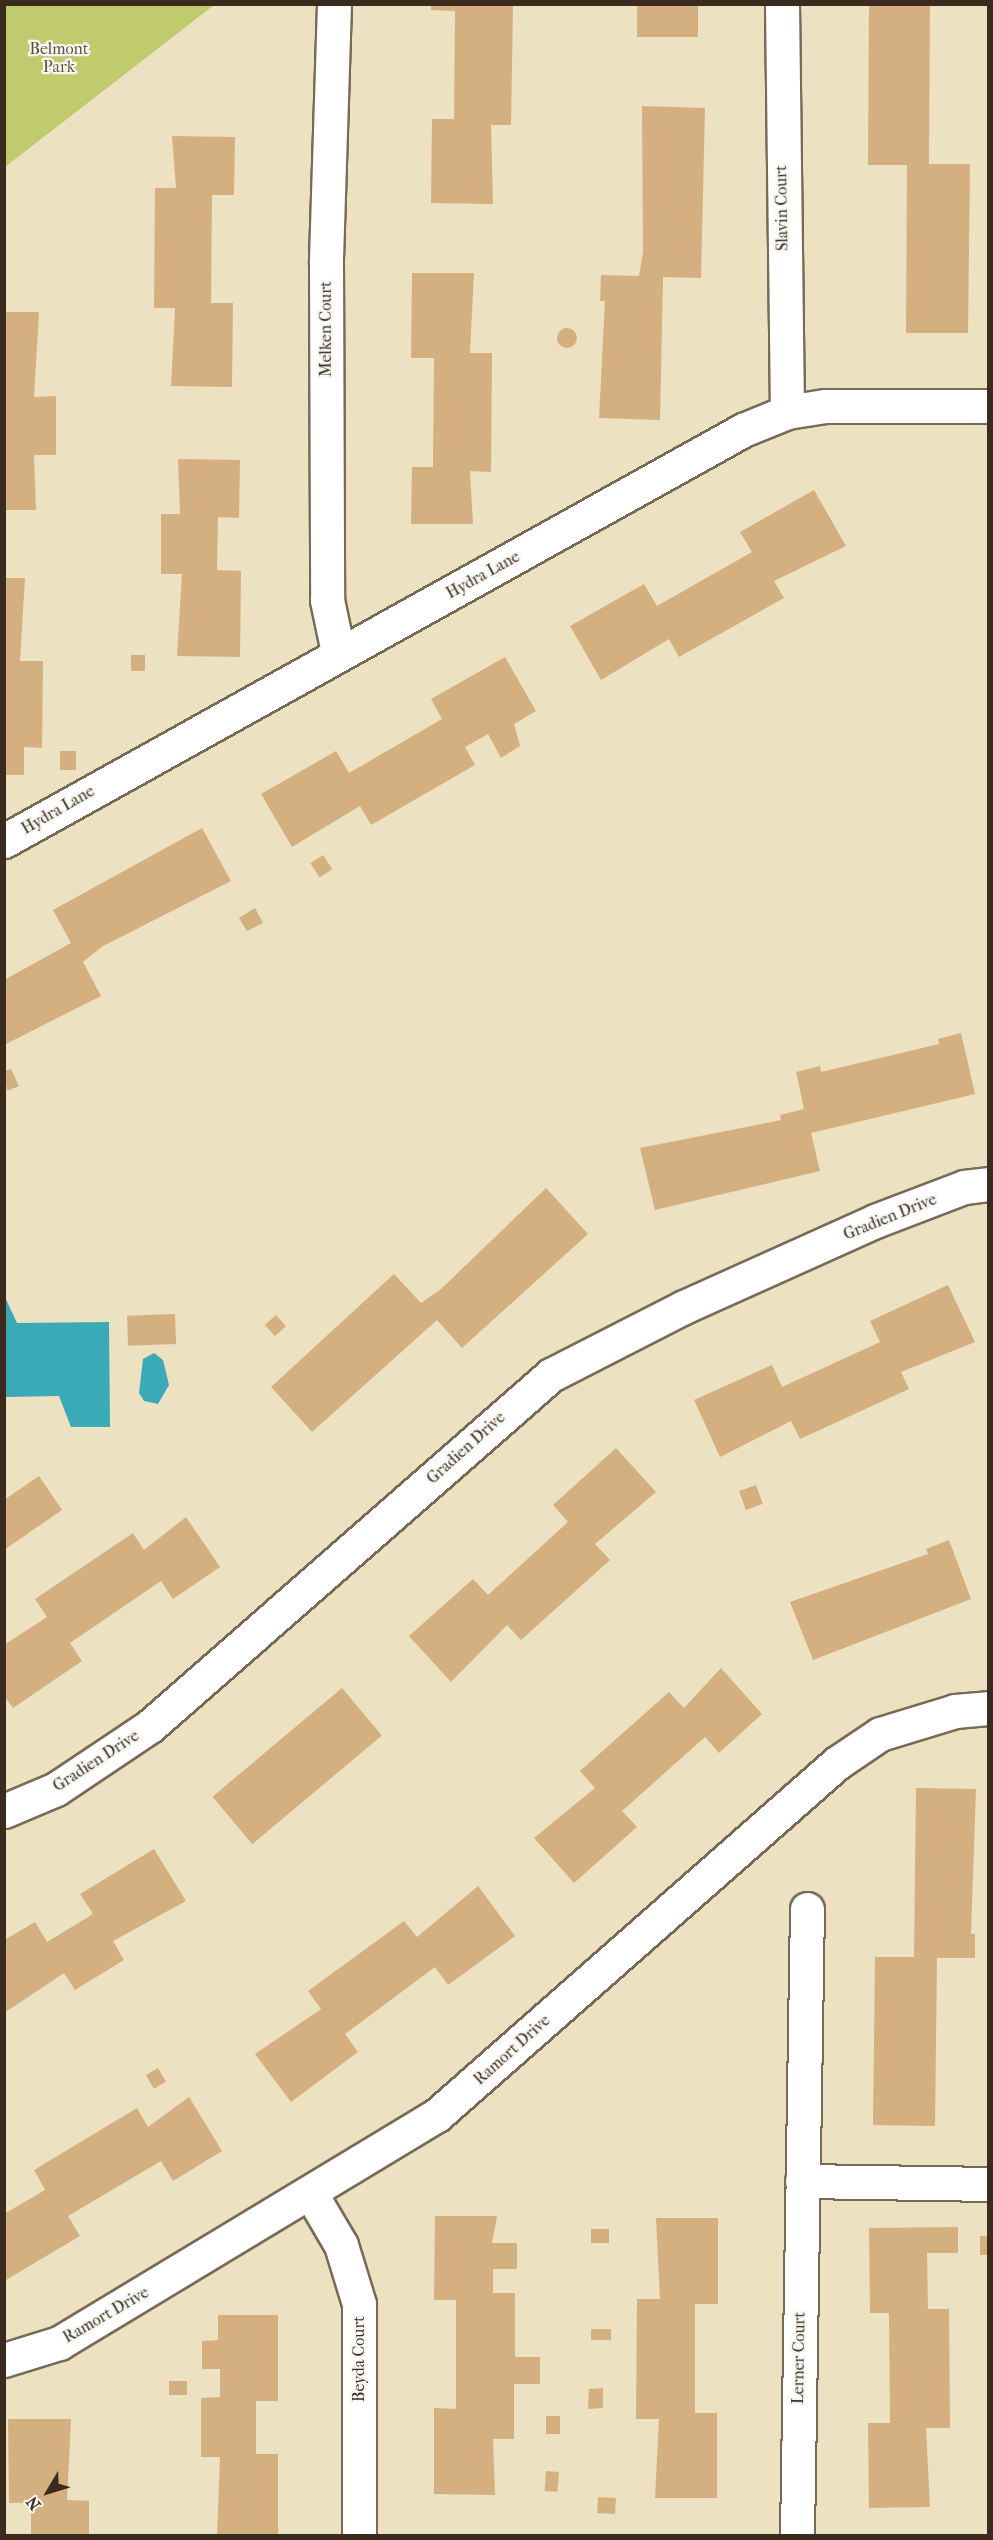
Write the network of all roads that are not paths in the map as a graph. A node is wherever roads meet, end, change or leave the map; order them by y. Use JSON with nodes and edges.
{"nodes":[{"id":1,"x":334,"y":4,"type":"edge"},
{"id":2,"x":782,"y":4,"type":"edge"},
{"id":3,"x":988,"y":406,"type":"edge"},
{"id":4,"x":787,"y":412,"type":"junction"},
{"id":5,"x":338,"y":652,"type":"junction"},
{"id":6,"x":4,"y":841,"type":"edge"},
{"id":7,"x":988,"y":1184,"type":"edge"},
{"id":8,"x":988,"y":1708,"type":"edge"},
{"id":9,"x":4,"y":1811,"type":"edge"},
{"id":10,"x":807,"y":1909,"type":"dead end"},
{"id":11,"x":802,"y":2181,"type":"junction"},
{"id":12,"x":988,"y":2184,"type":"edge"},
{"id":13,"x":311,"y":2194,"type":"junction"},
{"id":14,"x":4,"y":2360,"type":"edge"},
{"id":15,"x":359,"y":2535,"type":"edge"},
{"id":16,"x":796,"y":2535,"type":"edge"}],
"edges":[{"from":1,"to":5,"type":"street","name":"Melken Court"},
{"from":2,"to":4,"type":"street","name":"Slavin Court"},
{"from":3,"to":4,"type":"street","name":"Hydra Lane"},
{"from":4,"to":5,"type":"street","name":"Hydra Lane"},
{"from":5,"to":6,"type":"street","name":"Hydra Lane"},
{"from":7,"to":9,"type":"street","name":"Gradien Drive"},
{"from":8,"to":13,"type":"street","name":"Ramort Drive"},
{"from":10,"to":11,"type":"street","name":"Lerner Court"},
{"from":11,"to":12,"type":"street"},
{"from":11,"to":16,"type":"street","name":"Lerner Court"},
{"from":13,"to":14,"type":"street","name":"Ramort Drive"},
{"from":13,"to":15,"type":"street","name":"Beyda Court"}]}
